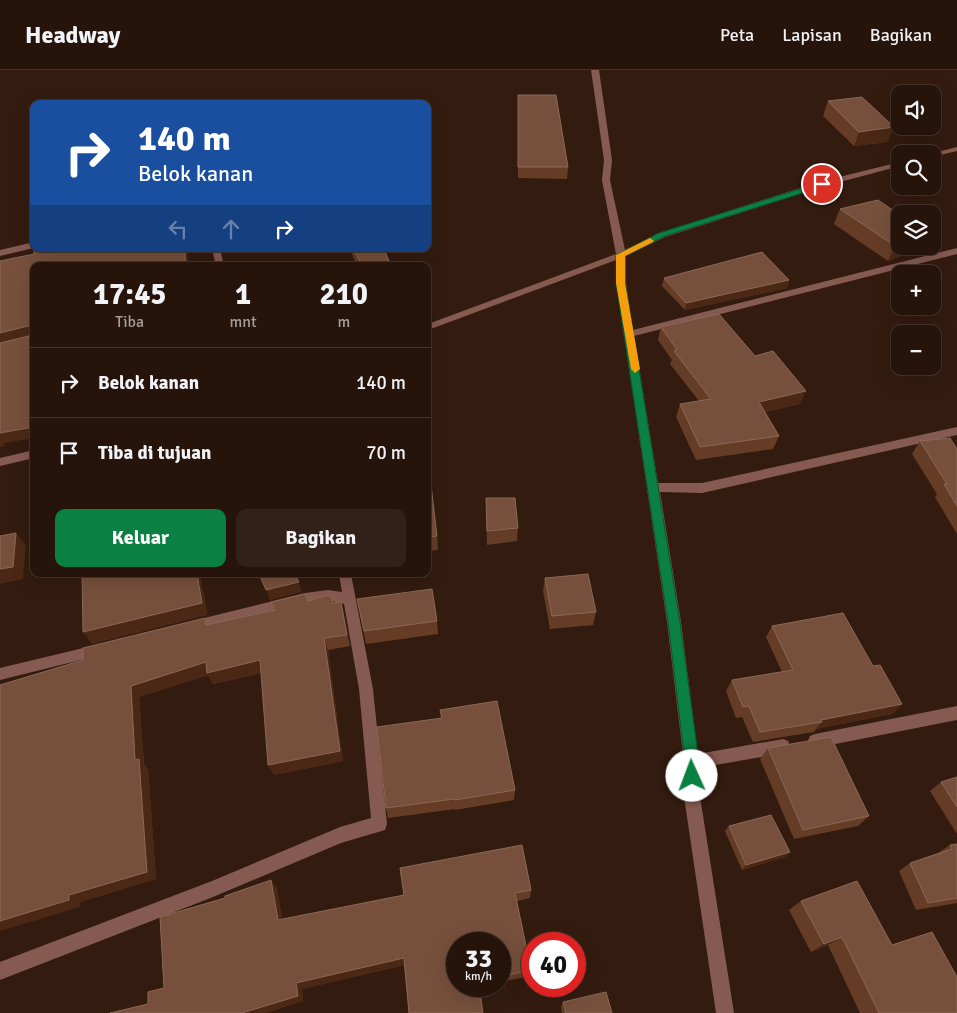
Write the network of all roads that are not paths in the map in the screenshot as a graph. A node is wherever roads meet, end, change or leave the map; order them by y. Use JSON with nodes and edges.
{"nodes":[{"id":1,"x":595,"y":70,"type":"edge"},
{"id":2,"x":957,"y":149,"type":"edge"},
{"id":3,"x":941,"y":153,"type":"edge"},
{"id":4,"x":891,"y":166,"type":"edge"},
{"id":5,"x":30,"y":246,"type":"edge"},
{"id":6,"x":957,"y":251,"type":"edge"},
{"id":7,"x":0,"y":253,"type":"edge"},
{"id":8,"x":621,"y":255,"type":"junction"},
{"id":9,"x":431,"y":326,"type":"edge"},
{"id":10,"x":629,"y":334,"type":"junction"},
{"id":11,"x":957,"y":432,"type":"edge"},
{"id":12,"x":30,"y":455,"type":"edge"},
{"id":13,"x":0,"y":462,"type":"edge"},
{"id":14,"x":653,"y":487,"type":"junction"},
{"id":15,"x":346,"y":577,"type":"edge"},
{"id":16,"x":350,"y":599,"type":"junction"},
{"id":17,"x":176,"y":631,"type":"edge"},
{"id":18,"x":113,"y":647,"type":"edge"},
{"id":19,"x":0,"y":674,"type":"edge"},
{"id":20,"x":957,"y":713,"type":"edge"},
{"id":21,"x":692,"y":762,"type":"junction"},
{"id":22,"x":0,"y":970,"type":"edge"},
{"id":23,"x":726,"y":1013,"type":"edge"}],
"edges":[{"from":1,"to":8,"type":"street"},
{"from":2,"to":3,"type":"street"},
{"from":4,"to":8,"type":"street"},
{"from":5,"to":7,"type":"street"},
{"from":6,"to":10,"type":"street"},
{"from":8,"to":9,"type":"street"},
{"from":8,"to":10,"type":"street"},
{"from":10,"to":14,"type":"street"},
{"from":11,"to":14,"type":"street"},
{"from":12,"to":13,"type":"street"},
{"from":14,"to":21,"type":"street"},
{"from":15,"to":16,"type":"street"},
{"from":16,"to":17,"type":"street"},
{"from":16,"to":22,"type":"street"},
{"from":18,"to":19,"type":"street"},
{"from":20,"to":21,"type":"street"},
{"from":21,"to":23,"type":"street"}]}
